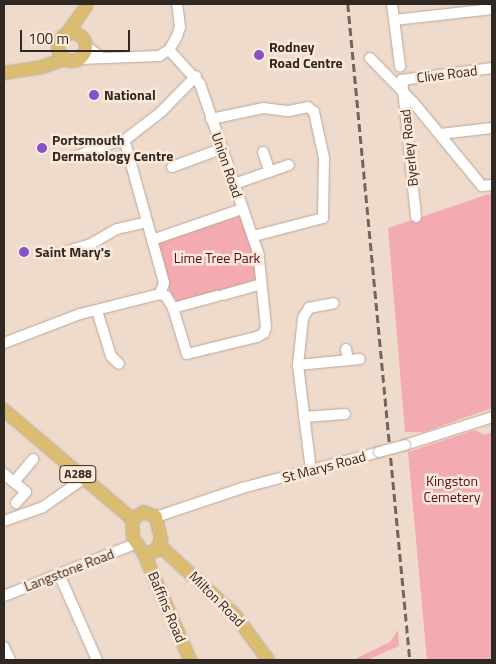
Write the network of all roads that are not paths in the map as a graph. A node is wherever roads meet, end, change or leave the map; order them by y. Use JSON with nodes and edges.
{"nodes":[{"id":1,"x":177,"y":4,"type":"edge"},
{"id":2,"x":392,"y":4,"type":"edge"},
{"id":3,"x":86,"y":5,"type":"edge"},
{"id":4,"x":461,"y":8,"type":"edge"},
{"id":5,"x":492,"y":10,"type":"edge"},
{"id":6,"x":394,"y":20,"type":"junction"},
{"id":7,"x":66,"y":35,"type":"junction"},
{"id":8,"x":84,"y":41,"type":"junction"},
{"id":9,"x":168,"y":50,"type":"junction"},
{"id":10,"x":62,"y":53,"type":"junction"},
{"id":11,"x":102,"y":58,"type":"junction"},
{"id":12,"x":370,"y":58,"type":"dead end"},
{"id":13,"x":78,"y":59,"type":"junction"},
{"id":14,"x":400,"y":66,"type":"dead end"},
{"id":15,"x":492,"y":68,"type":"edge"},
{"id":16,"x":4,"y":73,"type":"edge"},
{"id":17,"x":196,"y":76,"type":"junction"},
{"id":18,"x":403,"y":85,"type":"junction"},
{"id":19,"x":211,"y":119,"type":"junction"},
{"id":20,"x":492,"y":128,"type":"edge"},
{"id":21,"x":440,"y":134,"type":"junction"},
{"id":22,"x":126,"y":141,"type":"junction"},
{"id":23,"x":220,"y":149,"type":"junction"},
{"id":24,"x":263,"y":152,"type":"dead end"},
{"id":25,"x":72,"y":158,"type":"dead end"},
{"id":26,"x":289,"y":165,"type":"dead end"},
{"id":27,"x":172,"y":167,"type":"dead end"},
{"id":28,"x":270,"y":172,"type":"junction"},
{"id":29,"x":234,"y":184,"type":"junction"},
{"id":30,"x":492,"y":185,"type":"edge"},
{"id":31,"x":242,"y":209,"type":"junction"},
{"id":32,"x":416,"y":217,"type":"dead end"},
{"id":33,"x":147,"y":222,"type":"junction"},
{"id":34,"x":254,"y":236,"type":"junction"},
{"id":35,"x":152,"y":240,"type":"junction"},
{"id":36,"x":57,"y":254,"type":"dead end"},
{"id":37,"x":262,"y":284,"type":"junction"},
{"id":38,"x":160,"y":294,"type":"junction"},
{"id":39,"x":334,"y":303,"type":"dead end"},
{"id":40,"x":173,"y":308,"type":"junction"},
{"id":41,"x":97,"y":311,"type":"junction"},
{"id":42,"x":6,"y":341,"type":"edge"},
{"id":43,"x":346,"y":349,"type":"dead end"},
{"id":44,"x":360,"y":359,"type":"dead end"},
{"id":45,"x":348,"y":360,"type":"junction"},
{"id":46,"x":119,"y":364,"type":"dead end"},
{"id":47,"x":298,"y":365,"type":"junction"},
{"id":48,"x":4,"y":410,"type":"edge"},
{"id":49,"x":345,"y":414,"type":"dead end"},
{"id":50,"x":492,"y":417,"type":"edge"},
{"id":51,"x":304,"y":418,"type":"junction"},
{"id":52,"x":33,"y":459,"type":"dead end"},
{"id":53,"x":311,"y":471,"type":"junction"},
{"id":54,"x":4,"y":474,"type":"edge"},
{"id":55,"x":83,"y":479,"type":"junction"},
{"id":56,"x":14,"y":482,"type":"junction"},
{"id":57,"x":16,"y":503,"type":"dead end"},
{"id":58,"x":156,"y":517,"type":"junction"},
{"id":59,"x":132,"y":519,"type":"junction"},
{"id":60,"x":4,"y":521,"type":"edge"},
{"id":61,"x":135,"y":544,"type":"junction"},
{"id":62,"x":159,"y":545,"type":"junction"},
{"id":63,"x":144,"y":554,"type":"junction"},
{"id":64,"x":59,"y":574,"type":"junction"},
{"id":65,"x":4,"y":596,"type":"edge"},
{"id":66,"x":4,"y":647,"type":"edge"},
{"id":67,"x":10,"y":660,"type":"edge"},
{"id":68,"x":97,"y":660,"type":"edge"},
{"id":69,"x":190,"y":660,"type":"edge"},
{"id":70,"x":268,"y":660,"type":"edge"}],
"edges":[{"from":1,"to":9,"type":"street"},
{"from":2,"to":6,"type":"street"},
{"from":3,"to":7,"type":"main road"},
{"from":3,"to":8,"type":"main road"},
{"from":4,"to":5,"type":"street"},
{"from":4,"to":6,"type":"street"},
{"from":6,"to":14,"type":"street"},
{"from":7,"to":8,"type":"main road"},
{"from":7,"to":10,"type":"main road"},
{"from":8,"to":11,"type":"street"},
{"from":8,"to":13,"type":"main road"},
{"from":9,"to":11,"type":"street"},
{"from":9,"to":17,"type":"street","name":"Union Road"},
{"from":10,"to":13,"type":"main road"},
{"from":10,"to":16,"type":"main road"},
{"from":11,"to":13,"type":"street"},
{"from":12,"to":18,"type":"street"},
{"from":15,"to":18,"type":"street","name":"Clive Road"},
{"from":17,"to":19,"type":"street","name":"Union Road"},
{"from":17,"to":22,"type":"street"},
{"from":18,"to":21,"type":"street"},
{"from":18,"to":32,"type":"street","name":"Byerley Road"},
{"from":19,"to":23,"type":"street","name":"Union Road"},
{"from":19,"to":34,"type":"street"},
{"from":20,"to":21,"type":"street"},
{"from":21,"to":30,"type":"street"},
{"from":22,"to":25,"type":"street"},
{"from":22,"to":33,"type":"street"},
{"from":23,"to":27,"type":"street"},
{"from":23,"to":29,"type":"street","name":"Union Road"},
{"from":24,"to":28,"type":"street"},
{"from":26,"to":28,"type":"street"},
{"from":28,"to":29,"type":"street"},
{"from":29,"to":31,"type":"street","name":"Union Road"},
{"from":31,"to":34,"type":"street","name":"Union Road"},
{"from":31,"to":35,"type":"street"},
{"from":33,"to":35,"type":"street"},
{"from":33,"to":36,"type":"street"},
{"from":34,"to":37,"type":"street","name":"Union Road"},
{"from":35,"to":38,"type":"street"},
{"from":37,"to":40,"type":"street"},
{"from":37,"to":40,"type":"street","name":"Union Road"},
{"from":38,"to":40,"type":"street","name":"Union Road"},
{"from":38,"to":41,"type":"street"},
{"from":39,"to":47,"type":"street"},
{"from":41,"to":42,"type":"street"},
{"from":41,"to":46,"type":"street"},
{"from":43,"to":45,"type":"street"},
{"from":44,"to":45,"type":"street"},
{"from":45,"to":47,"type":"street"},
{"from":47,"to":51,"type":"street"},
{"from":48,"to":55,"type":"main road","number":"A288"},
{"from":49,"to":51,"type":"street"},
{"from":50,"to":53,"type":"street","name":"St Marys Road","bridge":true},
{"from":51,"to":53,"type":"street"},
{"from":52,"to":56,"type":"street"},
{"from":53,"to":58,"type":"street","name":"St Marys Road"},
{"from":54,"to":56,"type":"street"},
{"from":55,"to":59,"type":"main road","number":"A288"},
{"from":55,"to":60,"type":"street"},
{"from":56,"to":57,"type":"street"},
{"from":58,"to":59,"type":"main road"},
{"from":58,"to":62,"type":"main road"},
{"from":59,"to":61,"type":"main road"},
{"from":61,"to":63,"type":"main road"},
{"from":61,"to":64,"type":"street","name":"Langstone Road"},
{"from":62,"to":63,"type":"main road"},
{"from":62,"to":70,"type":"main road","name":"Milton Road"},
{"from":63,"to":69,"type":"main road","name":"Baffins Road"},
{"from":64,"to":65,"type":"street","name":"Langstone Road"},
{"from":64,"to":68,"type":"street"},
{"from":66,"to":67,"type":"street"}]}
